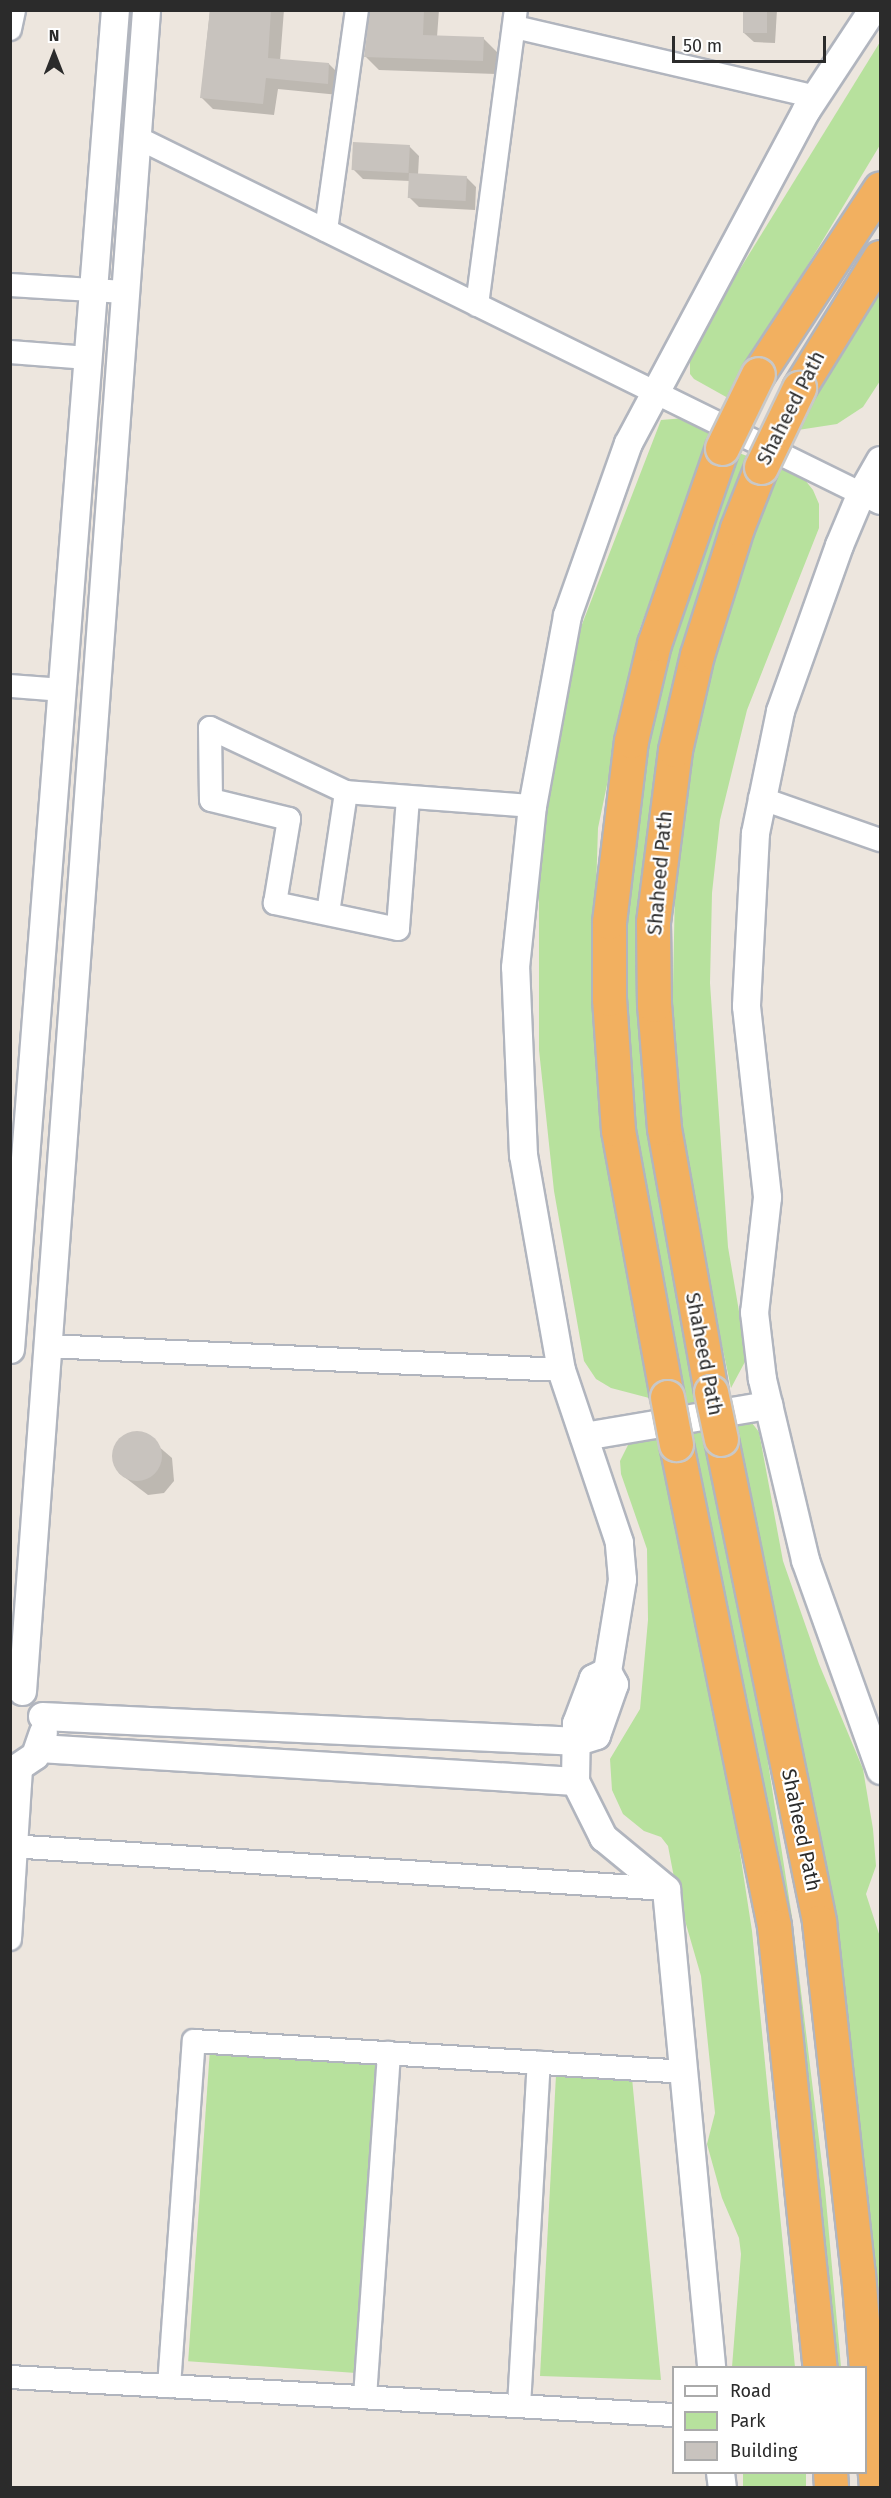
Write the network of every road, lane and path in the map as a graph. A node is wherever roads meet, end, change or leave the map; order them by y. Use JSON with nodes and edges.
{"nodes":[{"id":1,"x":14,"y":10,"type":"edge"},
{"id":2,"x":116,"y":10,"type":"edge"},
{"id":3,"x":146,"y":10,"type":"edge"},
{"id":4,"x":357,"y":10,"type":"edge"},
{"id":5,"x":872,"y":10,"type":"edge"},
{"id":6,"x":516,"y":19,"type":"edge"},
{"id":7,"x":10,"y":29,"type":"edge"},
{"id":8,"x":815,"y":97,"type":"junction"},
{"id":9,"x":136,"y":136,"type":"junction"},
{"id":10,"x":880,"y":188,"type":"edge"},
{"id":11,"x":326,"y":230,"type":"junction"},
{"id":12,"x":880,"y":257,"type":"edge"},
{"id":13,"x":10,"y":285,"type":"edge"},
{"id":14,"x":94,"y":290,"type":"junction"},
{"id":15,"x":125,"y":292,"type":"junction"},
{"id":16,"x":477,"y":305,"type":"junction"},
{"id":17,"x":10,"y":352,"type":"edge"},
{"id":18,"x":88,"y":358,"type":"junction"},
{"id":19,"x":655,"y":393,"type":"junction"},
{"id":20,"x":880,"y":460,"type":"edge"},
{"id":21,"x":870,"y":499,"type":"edge"},
{"id":22,"x":10,"y":686,"type":"edge"},
{"id":23,"x":62,"y":690,"type":"junction"},
{"id":24,"x":346,"y":792,"type":"junction"},
{"id":25,"x":408,"y":798,"type":"junction"},
{"id":26,"x":760,"y":798,"type":"junction"},
{"id":27,"x":532,"y":806,"type":"junction"},
{"id":28,"x":880,"y":840,"type":"edge"},
{"id":29,"x":328,"y":913,"type":"junction"},
{"id":30,"x":47,"y":1346,"type":"junction"},
{"id":31,"x":10,"y":1349,"type":"edge"},
{"id":32,"x":561,"y":1370,"type":"junction"},
{"id":33,"x":768,"y":1404,"type":"junction"},
{"id":34,"x":584,"y":1436,"type":"junction"},
{"id":35,"x":16,"y":1688,"type":"edge"},
{"id":36,"x":42,"y":1716,"type":"junction"},
{"id":37,"x":578,"y":1742,"type":"junction"},
{"id":38,"x":39,"y":1748,"type":"junction"},
{"id":39,"x":16,"y":1770,"type":"edge"},
{"id":40,"x":880,"y":1770,"type":"edge"},
{"id":41,"x":575,"y":1781,"type":"junction"},
{"id":42,"x":13,"y":1846,"type":"edge"},
{"id":43,"x":666,"y":1889,"type":"junction"},
{"id":44,"x":10,"y":1939,"type":"edge"},
{"id":45,"x":389,"y":2053,"type":"junction"},
{"id":46,"x":539,"y":2063,"type":"junction"},
{"id":47,"x":685,"y":2072,"type":"junction"},
{"id":48,"x":711,"y":2366,"type":"edge"},
{"id":49,"x":820,"y":2366,"type":"edge"},
{"id":50,"x":866,"y":2366,"type":"edge"},
{"id":51,"x":10,"y":2377,"type":"edge"},
{"id":52,"x":867,"y":2380,"type":"edge"},
{"id":53,"x":169,"y":2386,"type":"junction"},
{"id":54,"x":365,"y":2397,"type":"junction"},
{"id":55,"x":519,"y":2406,"type":"junction"},
{"id":56,"x":672,"y":2415,"type":"edge"},
{"id":57,"x":876,"y":2487,"type":"edge"}],
"edges":[{"from":1,"to":7,"type":"street"},
{"from":2,"to":14,"type":"street"},
{"from":3,"to":9,"type":"street"},
{"from":4,"to":11,"type":"street"},
{"from":5,"to":8,"type":"street"},
{"from":6,"to":8,"type":"street"},
{"from":6,"to":16,"type":"street"},
{"from":8,"to":19,"type":"street"},
{"from":9,"to":11,"type":"street"},
{"from":9,"to":15,"type":"street"},
{"from":10,"to":49,"type":"highway","name":"Shaheed Path","bridge":true},
{"from":11,"to":16,"type":"street"},
{"from":12,"to":50,"type":"highway","name":"Shaheed Path","bridge":true},
{"from":13,"to":14,"type":"street"},
{"from":14,"to":15,"type":"street"},
{"from":14,"to":18,"type":"street"},
{"from":15,"to":30,"type":"street"},
{"from":16,"to":19,"type":"street"},
{"from":17,"to":18,"type":"street"},
{"from":18,"to":23,"type":"street"},
{"from":19,"to":21,"type":"street"},
{"from":19,"to":27,"type":"street"},
{"from":20,"to":21,"type":"street"},
{"from":21,"to":26,"type":"street"},
{"from":22,"to":23,"type":"street"},
{"from":23,"to":31,"type":"street"},
{"from":24,"to":25,"type":"street"},
{"from":24,"to":29,"type":"street"},
{"from":24,"to":29,"type":"street"},
{"from":25,"to":27,"type":"street"},
{"from":25,"to":29,"type":"street"},
{"from":26,"to":28,"type":"street"},
{"from":26,"to":33,"type":"street"},
{"from":27,"to":32,"type":"street"},
{"from":30,"to":32,"type":"street"},
{"from":30,"to":35,"type":"street"},
{"from":32,"to":34,"type":"street"},
{"from":33,"to":34,"type":"street"},
{"from":33,"to":40,"type":"street"},
{"from":34,"to":37,"type":"street"},
{"from":35,"to":36,"type":"street"},
{"from":36,"to":37,"type":"street"},
{"from":36,"to":38,"type":"street"},
{"from":37,"to":41,"type":"street"},
{"from":38,"to":39,"type":"street"},
{"from":38,"to":41,"type":"street"},
{"from":39,"to":42,"type":"street"},
{"from":41,"to":43,"type":"street"},
{"from":42,"to":43,"type":"street"},
{"from":42,"to":44,"type":"street"},
{"from":43,"to":47,"type":"street"},
{"from":45,"to":46,"type":"street"},
{"from":45,"to":53,"type":"street"},
{"from":45,"to":54,"type":"street"},
{"from":46,"to":47,"type":"street"},
{"from":46,"to":55,"type":"street"},
{"from":47,"to":48,"type":"street"},
{"from":51,"to":53,"type":"street"},
{"from":52,"to":57,"type":"highway","name":"Shaheed Path","bridge":true},
{"from":53,"to":54,"type":"street"},
{"from":54,"to":55,"type":"street"},
{"from":55,"to":56,"type":"street"}]}
